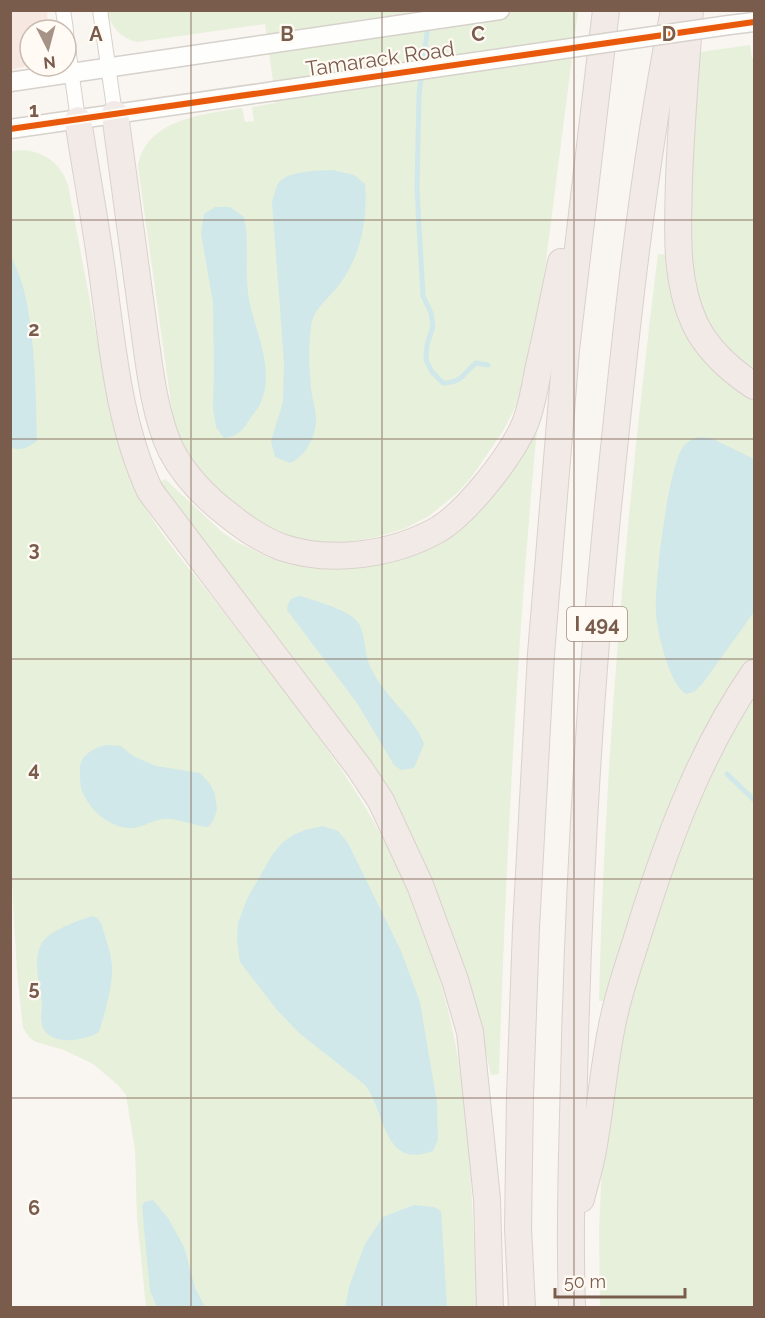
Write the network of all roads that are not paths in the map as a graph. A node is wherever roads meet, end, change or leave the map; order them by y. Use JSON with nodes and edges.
{"nodes":[{"id":1,"x":100,"y":10,"type":"edge"},
{"id":2,"x":500,"y":10,"type":"edge"},
{"id":3,"x":606,"y":10,"type":"edge"},
{"id":4,"x":674,"y":10,"type":"edge"},
{"id":5,"x":690,"y":10,"type":"edge"},
{"id":6,"x":754,"y":22,"type":"edge"},
{"id":7,"x":109,"y":67,"type":"junction"},
{"id":8,"x":78,"y":71,"type":"edge"},
{"id":9,"x":31,"y":78,"type":"edge"},
{"id":10,"x":73,"y":78,"type":"edge"},
{"id":11,"x":10,"y":81,"type":"edge"},
{"id":12,"x":596,"y":82,"type":"junction"},
{"id":13,"x":115,"y":114,"type":"junction"},
{"id":14,"x":78,"y":120,"type":"junction"},
{"id":15,"x":10,"y":129,"type":"edge"},
{"id":16,"x":754,"y":386,"type":"edge"},
{"id":17,"x":754,"y":673,"type":"edge"},
{"id":18,"x":569,"y":1242,"type":"junction"},
{"id":19,"x":490,"y":1308,"type":"edge"},
{"id":20,"x":522,"y":1308,"type":"edge"},
{"id":21,"x":572,"y":1308,"type":"edge"}],
"edges":[{"from":1,"to":7,"type":"street"},
{"from":2,"to":7,"type":"street","name":"Tamarack Road"},
{"from":3,"to":12,"type":"highway","number":"I 494"},
{"from":4,"to":18,"type":"highway","number":"I 494"},
{"from":5,"to":16,"type":"highway"},
{"from":6,"to":13,"type":"street","name":"Tamarack Road","bridge":true},
{"from":7,"to":8,"type":"street","name":"Tamarack Road"},
{"from":7,"to":13,"type":"street"},
{"from":9,"to":11,"type":"street","name":"Tamarack Road"},
{"from":10,"to":14,"type":"street"},
{"from":12,"to":13,"type":"highway"},
{"from":12,"to":20,"type":"highway","number":"I 494"},
{"from":13,"to":14,"type":"street","name":"Tamarack Road"},
{"from":14,"to":15,"type":"street","name":"Tamarack Road"},
{"from":14,"to":19,"type":"highway"},
{"from":17,"to":18,"type":"highway"},
{"from":18,"to":21,"type":"highway","number":"I 494"}]}
